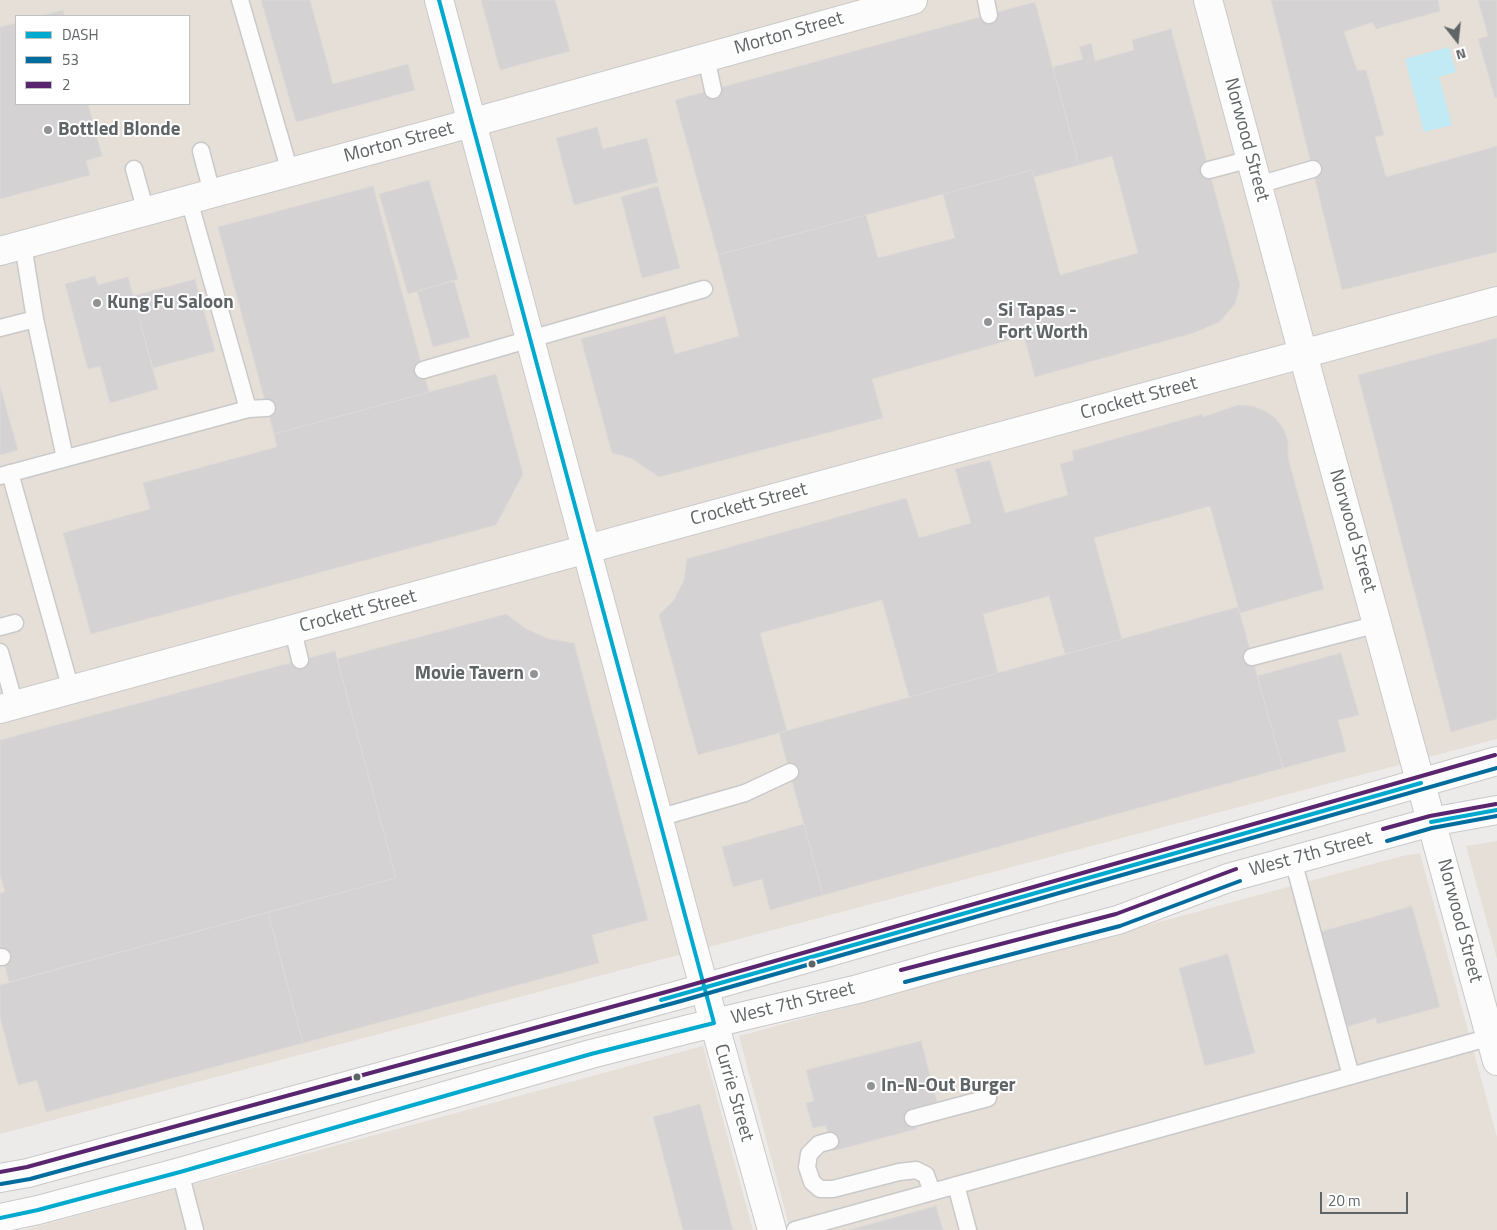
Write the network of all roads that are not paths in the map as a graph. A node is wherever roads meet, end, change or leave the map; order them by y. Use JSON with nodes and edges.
{"nodes":[{"id":1,"x":240,"y":0,"type":"edge"},
{"id":2,"x":439,"y":0,"type":"edge"},
{"id":3,"x":913,"y":0,"type":"edge"},
{"id":4,"x":1208,"y":0,"type":"edge"},
{"id":5,"x":706,"y":57,"type":"junction"},
{"id":6,"x":713,"y":90,"type":"dead end"},
{"id":7,"x":471,"y":123,"type":"junction"},
{"id":8,"x":201,"y":150,"type":"dead end"},
{"id":9,"x":134,"y":169,"type":"dead end"},
{"id":10,"x":1313,"y":169,"type":"dead end"},
{"id":11,"x":1209,"y":170,"type":"dead end"},
{"id":12,"x":290,"y":172,"type":"junction"},
{"id":13,"x":1254,"y":172,"type":"junction"},
{"id":14,"x":201,"y":197,"type":"junction"},
{"id":15,"x":146,"y":212,"type":"junction"},
{"id":16,"x":11,"y":248,"type":"edge"},
{"id":17,"x":704,"y":289,"type":"dead end"},
{"id":18,"x":1497,"y":301,"type":"edge"},
{"id":19,"x":35,"y":319,"type":"junction"},
{"id":20,"x":0,"y":328,"type":"edge"},
{"id":21,"x":530,"y":339,"type":"junction"},
{"id":22,"x":1303,"y":354,"type":"junction"},
{"id":23,"x":423,"y":370,"type":"dead end"},
{"id":24,"x":267,"y":408,"type":"dead end"},
{"id":25,"x":248,"y":410,"type":"junction"},
{"id":26,"x":65,"y":458,"type":"junction"},
{"id":27,"x":5,"y":474,"type":"edge"},
{"id":28,"x":586,"y":550,"type":"junction"},
{"id":29,"x":1378,"y":624,"type":"junction"},
{"id":30,"x":293,"y":630,"type":"junction"},
{"id":31,"x":0,"y":652,"type":"edge"},
{"id":32,"x":1252,"y":657,"type":"dead end"},
{"id":33,"x":300,"y":660,"type":"dead end"},
{"id":34,"x":71,"y":690,"type":"junction"},
{"id":35,"x":7,"y":708,"type":"edge"},
{"id":36,"x":1497,"y":761,"type":"edge"},
{"id":37,"x":790,"y":772,"type":"dead end"},
{"id":38,"x":1421,"y":783,"type":"junction"},
{"id":39,"x":1497,"y":810,"type":"edge"},
{"id":40,"x":658,"y":818,"type":"junction"},
{"id":41,"x":1431,"y":822,"type":"junction"},
{"id":42,"x":1293,"y":860,"type":"junction"},
{"id":43,"x":704,"y":988,"type":"junction"},
{"id":44,"x":714,"y":1023,"type":"junction"},
{"id":45,"x":1492,"y":1030,"type":"edge"},
{"id":46,"x":1351,"y":1076,"type":"junction"},
{"id":47,"x":988,"y":1098,"type":"dead end"},
{"id":48,"x":913,"y":1118,"type":"dead end"},
{"id":49,"x":830,"y":1141,"type":"dead end"},
{"id":50,"x":180,"y":1172,"type":"junction"},
{"id":51,"x":0,"y":1178,"type":"edge"},
{"id":52,"x":956,"y":1185,"type":"junction"},
{"id":53,"x":932,"y":1192,"type":"junction"},
{"id":54,"x":0,"y":1218,"type":"edge"},
{"id":55,"x":195,"y":1230,"type":"edge"},
{"id":56,"x":772,"y":1230,"type":"edge"},
{"id":57,"x":795,"y":1230,"type":"edge"},
{"id":58,"x":968,"y":1230,"type":"edge"}],
"edges":[{"from":1,"to":12,"type":"lane"},
{"from":2,"to":7,"type":"street","name":"Currie Street"},
{"from":3,"to":5,"type":"street","name":"Morton Street"},
{"from":4,"to":13,"type":"street","name":"Norwood Street"},
{"from":5,"to":6,"type":"lane"},
{"from":5,"to":7,"type":"street","name":"Morton Street"},
{"from":7,"to":12,"type":"street","name":"Morton Street"},
{"from":7,"to":21,"type":"street","name":"Currie Street"},
{"from":8,"to":14,"type":"lane"},
{"from":9,"to":15,"type":"lane"},
{"from":10,"to":13,"type":"lane"},
{"from":11,"to":13,"type":"lane"},
{"from":12,"to":14,"type":"street","name":"Morton Street"},
{"from":13,"to":22,"type":"street","name":"Norwood Street"},
{"from":14,"to":15,"type":"street","name":"Morton Street"},
{"from":14,"to":25,"type":"lane"},
{"from":15,"to":16,"type":"street","name":"Morton Street"},
{"from":16,"to":19,"type":"lane"},
{"from":17,"to":21,"type":"lane"},
{"from":18,"to":22,"type":"street","name":"Crockett Street"},
{"from":19,"to":20,"type":"lane"},
{"from":19,"to":26,"type":"lane"},
{"from":21,"to":23,"type":"lane"},
{"from":21,"to":28,"type":"street","name":"Currie Street"},
{"from":22,"to":28,"type":"street","name":"Crockett Street"},
{"from":22,"to":29,"type":"street","name":"Norwood Street"},
{"from":24,"to":25,"type":"lane"},
{"from":25,"to":26,"type":"lane"},
{"from":26,"to":27,"type":"lane"},
{"from":27,"to":34,"type":"lane"},
{"from":28,"to":30,"type":"street","name":"Crockett Street"},
{"from":28,"to":40,"type":"street","name":"Currie Street"},
{"from":29,"to":32,"type":"lane"},
{"from":29,"to":38,"type":"street","name":"Norwood Street"},
{"from":30,"to":33,"type":"lane"},
{"from":30,"to":34,"type":"street","name":"Crockett Street"},
{"from":31,"to":35,"type":"lane"},
{"from":34,"to":35,"type":"street","name":"Crockett Street"},
{"from":36,"to":38,"type":"street","name":"West 7th Street"},
{"from":37,"to":40,"type":"lane"},
{"from":38,"to":41,"type":"street","name":"Norwood Street"},
{"from":38,"to":43,"type":"street","name":"West 7th Street"},
{"from":39,"to":41,"type":"street","name":"West 7th Street"},
{"from":40,"to":43,"type":"street","name":"Currie Street"},
{"from":41,"to":42,"type":"street","name":"West 7th Street"},
{"from":41,"to":45,"type":"street","name":"Norwood Street"},
{"from":42,"to":44,"type":"street","name":"West 7th Street"},
{"from":42,"to":46,"type":"lane"},
{"from":43,"to":44,"type":"street","name":"Currie Street"},
{"from":43,"to":51,"type":"street","name":"West 7th Street"},
{"from":44,"to":50,"type":"street","name":"West 7th Street"},
{"from":44,"to":56,"type":"street","name":"Currie Street"},
{"from":45,"to":46,"type":"lane"},
{"from":46,"to":52,"type":"lane"},
{"from":47,"to":48,"type":"lane"},
{"from":49,"to":53,"type":"lane"},
{"from":50,"to":54,"type":"street","name":"West 7th Street"},
{"from":50,"to":55,"type":"lane"},
{"from":52,"to":53,"type":"lane"},
{"from":52,"to":58,"type":"lane"},
{"from":53,"to":57,"type":"lane"}]}
